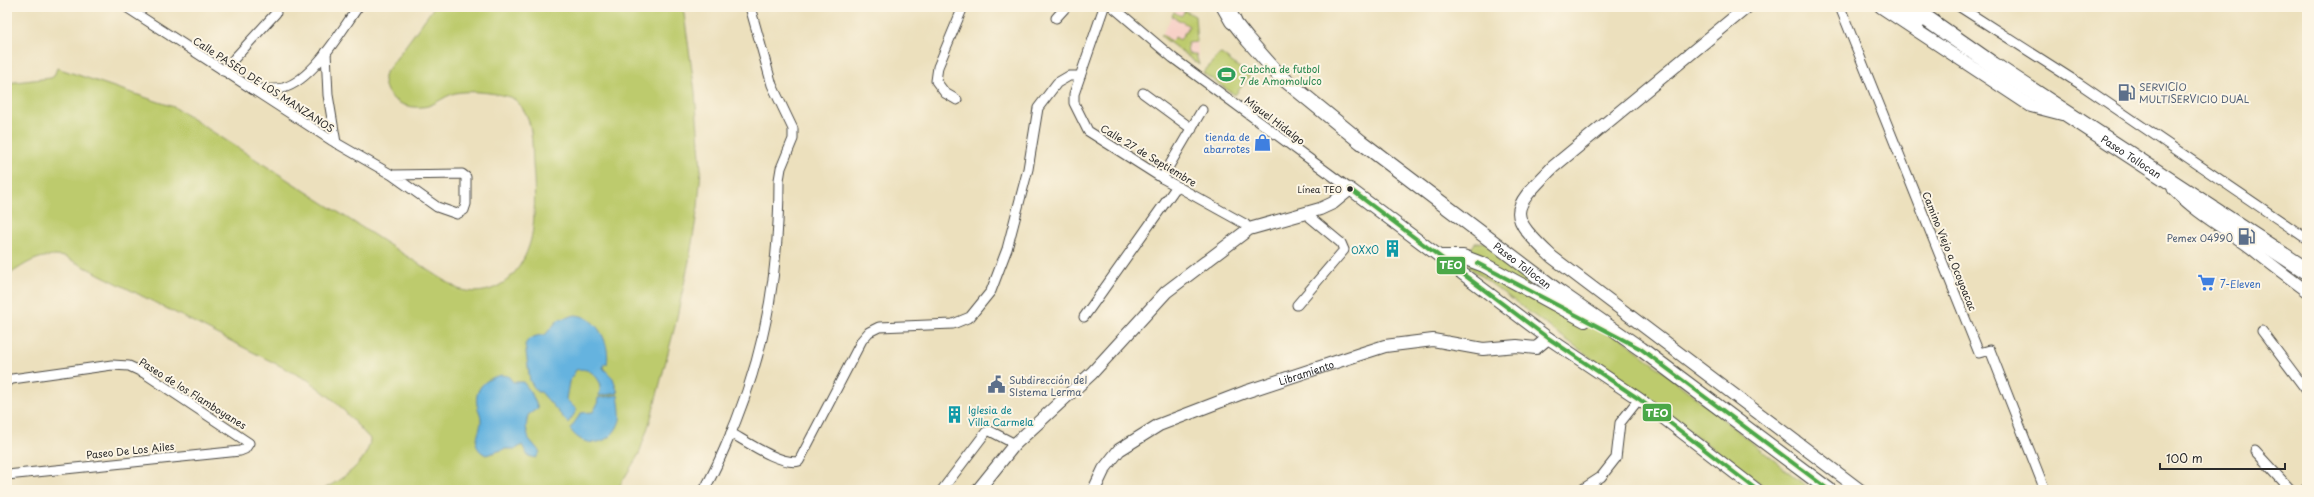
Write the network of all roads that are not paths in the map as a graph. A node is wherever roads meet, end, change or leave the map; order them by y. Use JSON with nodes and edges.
{"nodes":[{"id":1,"x":126,"y":7,"type":"edge"},
{"id":2,"x":358,"y":7,"type":"edge"},
{"id":3,"x":750,"y":7,"type":"edge"},
{"id":4,"x":963,"y":7,"type":"edge"},
{"id":5,"x":1066,"y":7,"type":"edge"},
{"id":6,"x":1104,"y":7,"type":"edge"},
{"id":7,"x":1113,"y":7,"type":"edge"},
{"id":8,"x":1225,"y":7,"type":"edge"},
{"id":9,"x":1840,"y":7,"type":"edge"},
{"id":10,"x":1881,"y":7,"type":"edge"},
{"id":11,"x":1893,"y":7,"type":"edge"},
{"id":12,"x":1910,"y":7,"type":"edge"},
{"id":13,"x":1960,"y":7,"type":"edge"},
{"id":14,"x":1744,"y":8,"type":"edge"},
{"id":15,"x":276,"y":13,"type":"dead end"},
{"id":16,"x":1232,"y":14,"type":"edge"},
{"id":17,"x":1056,"y":18,"type":"dead end"},
{"id":18,"x":1956,"y":40,"type":"junction"},
{"id":19,"x":326,"y":52,"type":"junction"},
{"id":20,"x":223,"y":71,"type":"junction"},
{"id":21,"x":1080,"y":76,"type":"junction"},
{"id":22,"x":252,"y":89,"type":"junction"},
{"id":23,"x":1143,"y":93,"type":"dead end"},
{"id":24,"x":957,"y":100,"type":"dead end"},
{"id":25,"x":1202,"y":110,"type":"dead end"},
{"id":26,"x":2071,"y":116,"type":"junction"},
{"id":27,"x":1192,"y":128,"type":"junction"},
{"id":28,"x":336,"y":143,"type":"junction"},
{"id":29,"x":392,"y":175,"type":"junction"},
{"id":30,"x":2160,"y":175,"type":"junction"},
{"id":31,"x":1162,"y":178,"type":"junction"},
{"id":32,"x":1177,"y":186,"type":"junction"},
{"id":33,"x":1350,"y":189,"type":"junction"},
{"id":34,"x":1306,"y":214,"type":"junction"},
{"id":35,"x":1249,"y":229,"type":"junction"},
{"id":36,"x":2307,"y":239,"type":"edge"},
{"id":37,"x":1442,"y":257,"type":"junction"},
{"id":38,"x":2307,"y":271,"type":"edge"},
{"id":39,"x":2307,"y":291,"type":"edge"},
{"id":40,"x":1296,"y":305,"type":"dead end"},
{"id":41,"x":1084,"y":317,"type":"dead end"},
{"id":42,"x":2262,"y":331,"type":"dead end"},
{"id":43,"x":1548,"y":338,"type":"junction"},
{"id":44,"x":1641,"y":349,"type":"junction"},
{"id":45,"x":7,"y":382,"type":"edge"},
{"id":46,"x":2307,"y":391,"type":"edge"},
{"id":47,"x":1639,"y":400,"type":"junction"},
{"id":48,"x":731,"y":433,"type":"junction"},
{"id":49,"x":248,"y":441,"type":"joint"},
{"id":50,"x":1014,"y":444,"type":"junction"},
{"id":51,"x":2255,"y":451,"type":"dead end"},
{"id":52,"x":1801,"y":470,"type":"junction"},
{"id":53,"x":7,"y":475,"type":"edge"},
{"id":54,"x":704,"y":490,"type":"edge"},
{"id":55,"x":942,"y":490,"type":"edge"},
{"id":56,"x":978,"y":490,"type":"edge"},
{"id":57,"x":1094,"y":490,"type":"edge"},
{"id":58,"x":1581,"y":490,"type":"edge"},
{"id":59,"x":1757,"y":490,"type":"edge"},
{"id":60,"x":1820,"y":490,"type":"edge"},
{"id":61,"x":1829,"y":490,"type":"edge"},
{"id":62,"x":1860,"y":490,"type":"edge"},
{"id":63,"x":2045,"y":490,"type":"edge"},
{"id":64,"x":2291,"y":490,"type":"edge"}],
"edges":[{"from":1,"to":20,"type":"street","name":"Calle PASEO DE LOS MANZANOS"},
{"from":2,"to":19,"type":"street"},
{"from":3,"to":48,"type":"street"},
{"from":4,"to":24,"type":"street"},
{"from":5,"to":17,"type":"street"},
{"from":6,"to":21,"type":"street","name":"Calle 27 de Septiembre"},
{"from":7,"to":33,"type":"street","name":"Miguel Hidalgo"},
{"from":8,"to":16,"type":"highway"},
{"from":9,"to":63,"type":"street","name":"Camino Viejo a Ocoyoacac"},
{"from":10,"to":26,"type":"main road"},
{"from":11,"to":18,"type":"highway"},
{"from":12,"to":18,"type":"highway"},
{"from":13,"to":36,"type":"street"},
{"from":14,"to":62,"type":"main road"},
{"from":15,"to":20,"type":"street"},
{"from":16,"to":44,"type":"highway","name":"Paseo Tollocan"},
{"from":18,"to":26,"type":"highway","name":"Paseo Tollocan"},
{"from":19,"to":22,"type":"street"},
{"from":19,"to":28,"type":"street"},
{"from":20,"to":22,"type":"street","name":"Calle PASEO DE LOS MANZANOS"},
{"from":21,"to":31,"type":"street","name":"Calle 27 de Septiembre"},
{"from":21,"to":48,"type":"street"},
{"from":22,"to":28,"type":"street","name":"Calle PASEO DE LOS MANZANOS"},
{"from":23,"to":27,"type":"street"},
{"from":25,"to":27,"type":"street"},
{"from":26,"to":30,"type":"highway","name":"Paseo Tollocan"},
{"from":27,"to":31,"type":"street"},
{"from":28,"to":29,"type":"street","name":"Calle PASEO DE LOS MANZANOS"},
{"from":29,"to":29,"type":"street","name":"Calle PASEO DE LOS MANZANOS"},
{"from":30,"to":38,"type":"highway","name":"Paseo Tollocan"},
{"from":30,"to":39,"type":"street"},
{"from":31,"to":32,"type":"street","name":"Calle 27 de Septiembre"},
{"from":32,"to":35,"type":"street","name":"Calle 27 de Septiembre"},
{"from":32,"to":41,"type":"street"},
{"from":33,"to":34,"type":"main road"},
{"from":33,"to":37,"type":"main road"},
{"from":34,"to":35,"type":"main road"},
{"from":34,"to":40,"type":"street"},
{"from":35,"to":50,"type":"main road"},
{"from":37,"to":43,"type":"main road"},
{"from":37,"to":44,"type":"highway"},
{"from":42,"to":46,"type":"street"},
{"from":43,"to":47,"type":"main road"},
{"from":43,"to":57,"type":"main road","name":"Libramiento"},
{"from":44,"to":52,"type":"highway","name":"Paseo Tollocan"},
{"from":45,"to":49,"type":"street","name":"Paseo de los Flamboyanes"},
{"from":47,"to":58,"type":"street"},
{"from":47,"to":59,"type":"main road"},
{"from":48,"to":54,"type":"street"},
{"from":49,"to":53,"type":"street","name":"Paseo De Los Ailes"},
{"from":50,"to":55,"type":"street"},
{"from":50,"to":56,"type":"main road"},
{"from":51,"to":64,"type":"street"},
{"from":52,"to":60,"type":"highway"},
{"from":52,"to":61,"type":"highway","name":"Paseo Tollocan"}]}
